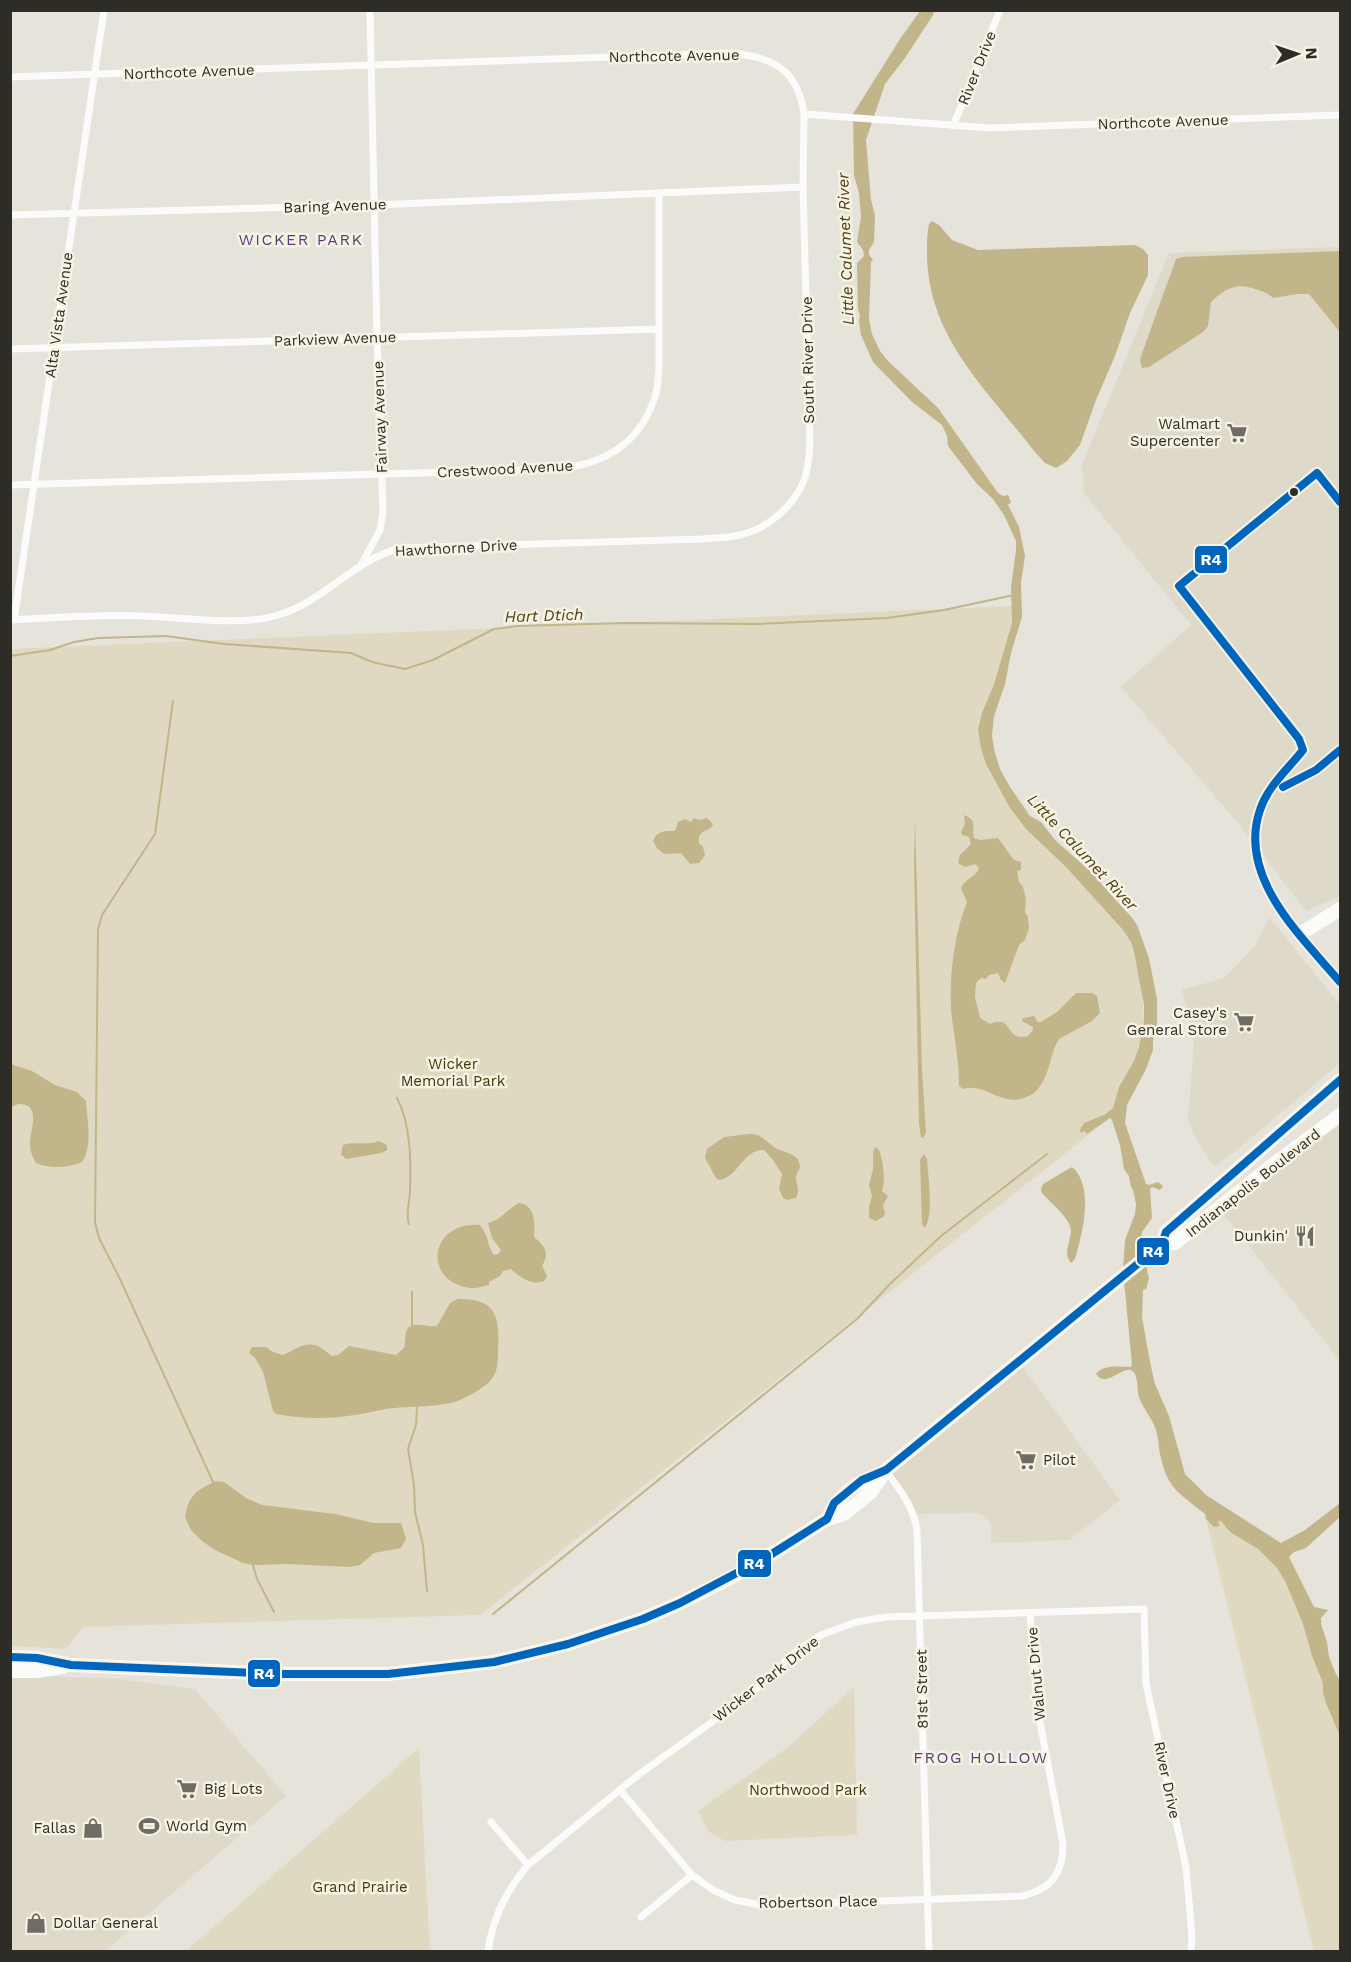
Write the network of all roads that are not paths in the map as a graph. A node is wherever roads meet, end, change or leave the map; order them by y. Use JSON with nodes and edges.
{"nodes":[{"id":1,"x":104,"y":10,"type":"edge"},
{"id":2,"x":370,"y":10,"type":"edge"},
{"id":3,"x":1000,"y":10,"type":"edge"},
{"id":4,"x":371,"y":67,"type":"junction"},
{"id":5,"x":95,"y":75,"type":"junction"},
{"id":6,"x":10,"y":77,"type":"edge"},
{"id":7,"x":804,"y":114,"type":"junction"},
{"id":8,"x":1341,"y":115,"type":"edge"},
{"id":9,"x":953,"y":126,"type":"junction"},
{"id":10,"x":803,"y":187,"type":"junction"},
{"id":11,"x":659,"y":193,"type":"junction"},
{"id":12,"x":375,"y":205,"type":"junction"},
{"id":13,"x":74,"y":213,"type":"junction"},
{"id":14,"x":10,"y":215,"type":"edge"},
{"id":15,"x":659,"y":329,"type":"junction"},
{"id":16,"x":377,"y":338,"type":"junction"},
{"id":17,"x":54,"y":348,"type":"junction"},
{"id":18,"x":10,"y":349,"type":"edge"},
{"id":19,"x":383,"y":473,"type":"junction"},
{"id":20,"x":34,"y":484,"type":"junction"},
{"id":21,"x":10,"y":485,"type":"edge"},
{"id":22,"x":703,"y":539,"type":"joint"},
{"id":23,"x":361,"y":566,"type":"junction"},
{"id":24,"x":12,"y":620,"type":"edge"},
{"id":25,"x":1341,"y":909,"type":"edge"},
{"id":26,"x":1300,"y":934,"type":"dead end"},
{"id":27,"x":1341,"y":1080,"type":"edge"},
{"id":28,"x":1341,"y":1115,"type":"edge"},
{"id":29,"x":1162,"y":1244,"type":"junction"},
{"id":30,"x":886,"y":1470,"type":"junction"},
{"id":31,"x":1144,"y":1609,"type":"joint"},
{"id":32,"x":1030,"y":1613,"type":"junction"},
{"id":33,"x":920,"y":1616,"type":"junction"},
{"id":34,"x":10,"y":1657,"type":"edge"},
{"id":35,"x":71,"y":1665,"type":"junction"},
{"id":36,"x":10,"y":1671,"type":"edge"},
{"id":37,"x":620,"y":1790,"type":"junction"},
{"id":38,"x":491,"y":1822,"type":"dead end"},
{"id":39,"x":528,"y":1865,"type":"junction"},
{"id":40,"x":692,"y":1875,"type":"junction"},
{"id":41,"x":1056,"y":1875,"type":"joint"},
{"id":42,"x":927,"y":1898,"type":"junction"},
{"id":43,"x":640,"y":1917,"type":"dead end"},
{"id":44,"x":488,"y":1950,"type":"edge"},
{"id":45,"x":929,"y":1952,"type":"edge"},
{"id":46,"x":1191,"y":1952,"type":"edge"}],
"edges":[{"from":1,"to":5,"type":"street","name":"Alta Vista Avenue"},
{"from":2,"to":4,"type":"street","name":"Fairway Avenue"},
{"from":3,"to":9,"type":"street","name":"River Drive"},
{"from":4,"to":5,"type":"street","name":"Northcote Avenue"},
{"from":4,"to":7,"type":"street","name":"Northcote Avenue"},
{"from":4,"to":12,"type":"street","name":"Fairway Avenue"},
{"from":5,"to":6,"type":"street","name":"Northcote Avenue"},
{"from":5,"to":13,"type":"street","name":"Alta Vista Avenue"},
{"from":7,"to":9,"type":"street","name":"Northcote Avenue"},
{"from":7,"to":10,"type":"street","name":"South River Drive"},
{"from":8,"to":9,"type":"street","name":"Northcote Avenue"},
{"from":10,"to":11,"type":"street"},
{"from":10,"to":22,"type":"street","name":"South River Drive"},
{"from":11,"to":12,"type":"street","name":"Baring Avenue"},
{"from":11,"to":15,"type":"street","name":"Crestwood Avenue"},
{"from":12,"to":13,"type":"street","name":"Baring Avenue"},
{"from":12,"to":16,"type":"street","name":"Fairway Avenue"},
{"from":13,"to":14,"type":"street","name":"Baring Avenue"},
{"from":13,"to":17,"type":"street","name":"Alta Vista Avenue"},
{"from":15,"to":16,"type":"street","name":"Parkview Avenue"},
{"from":15,"to":19,"type":"street","name":"Crestwood Avenue"},
{"from":16,"to":17,"type":"street","name":"Parkview Avenue"},
{"from":16,"to":19,"type":"street","name":"Fairway Avenue"},
{"from":17,"to":18,"type":"street","name":"Parkview Avenue"},
{"from":17,"to":20,"type":"street","name":"Alta Vista Avenue"},
{"from":19,"to":20,"type":"street","name":"Crestwood Avenue"},
{"from":19,"to":23,"type":"street","name":"Fairway Avenue"},
{"from":20,"to":21,"type":"street","name":"Crestwood Avenue"},
{"from":20,"to":24,"type":"street","name":"Alta Vista Avenue"},
{"from":22,"to":23,"type":"street","name":"Hawthorne Drive"},
{"from":23,"to":24,"type":"street","name":"Hawthorne Drive"},
{"from":25,"to":26,"type":"highway"},
{"from":27,"to":29,"type":"highway","name":"Indianapolis Boulevard"},
{"from":28,"to":29,"type":"highway","name":"Indianapolis Boulevard"},
{"from":29,"to":30,"type":"highway","name":"Indianapolis Boulevard"},
{"from":30,"to":33,"type":"street","name":"81st Street"},
{"from":30,"to":35,"type":"highway","name":"Indianapolis Boulevard"},
{"from":31,"to":32,"type":"street","name":"Wicker Park Drive"},
{"from":31,"to":46,"type":"street","name":"River Drive"},
{"from":32,"to":33,"type":"street","name":"Wicker Park Drive"},
{"from":32,"to":41,"type":"street","name":"Walnut Drive"},
{"from":33,"to":37,"type":"street","name":"Wicker Park Drive"},
{"from":33,"to":42,"type":"street","name":"81st Street"},
{"from":34,"to":35,"type":"highway","name":"Indianapolis Boulevard"},
{"from":35,"to":36,"type":"highway","name":"Indianapolis Boulevard"},
{"from":37,"to":39,"type":"street","name":"Wicker Park Drive"},
{"from":37,"to":40,"type":"street","name":"Robertson Place"},
{"from":38,"to":39,"type":"street"},
{"from":39,"to":44,"type":"street","name":"Wicker Park Drive"},
{"from":40,"to":42,"type":"street","name":"Robertson Place"},
{"from":40,"to":43,"type":"street"},
{"from":41,"to":42,"type":"street","name":"Robertson Place"},
{"from":42,"to":45,"type":"street","name":"81st Street"}]}
